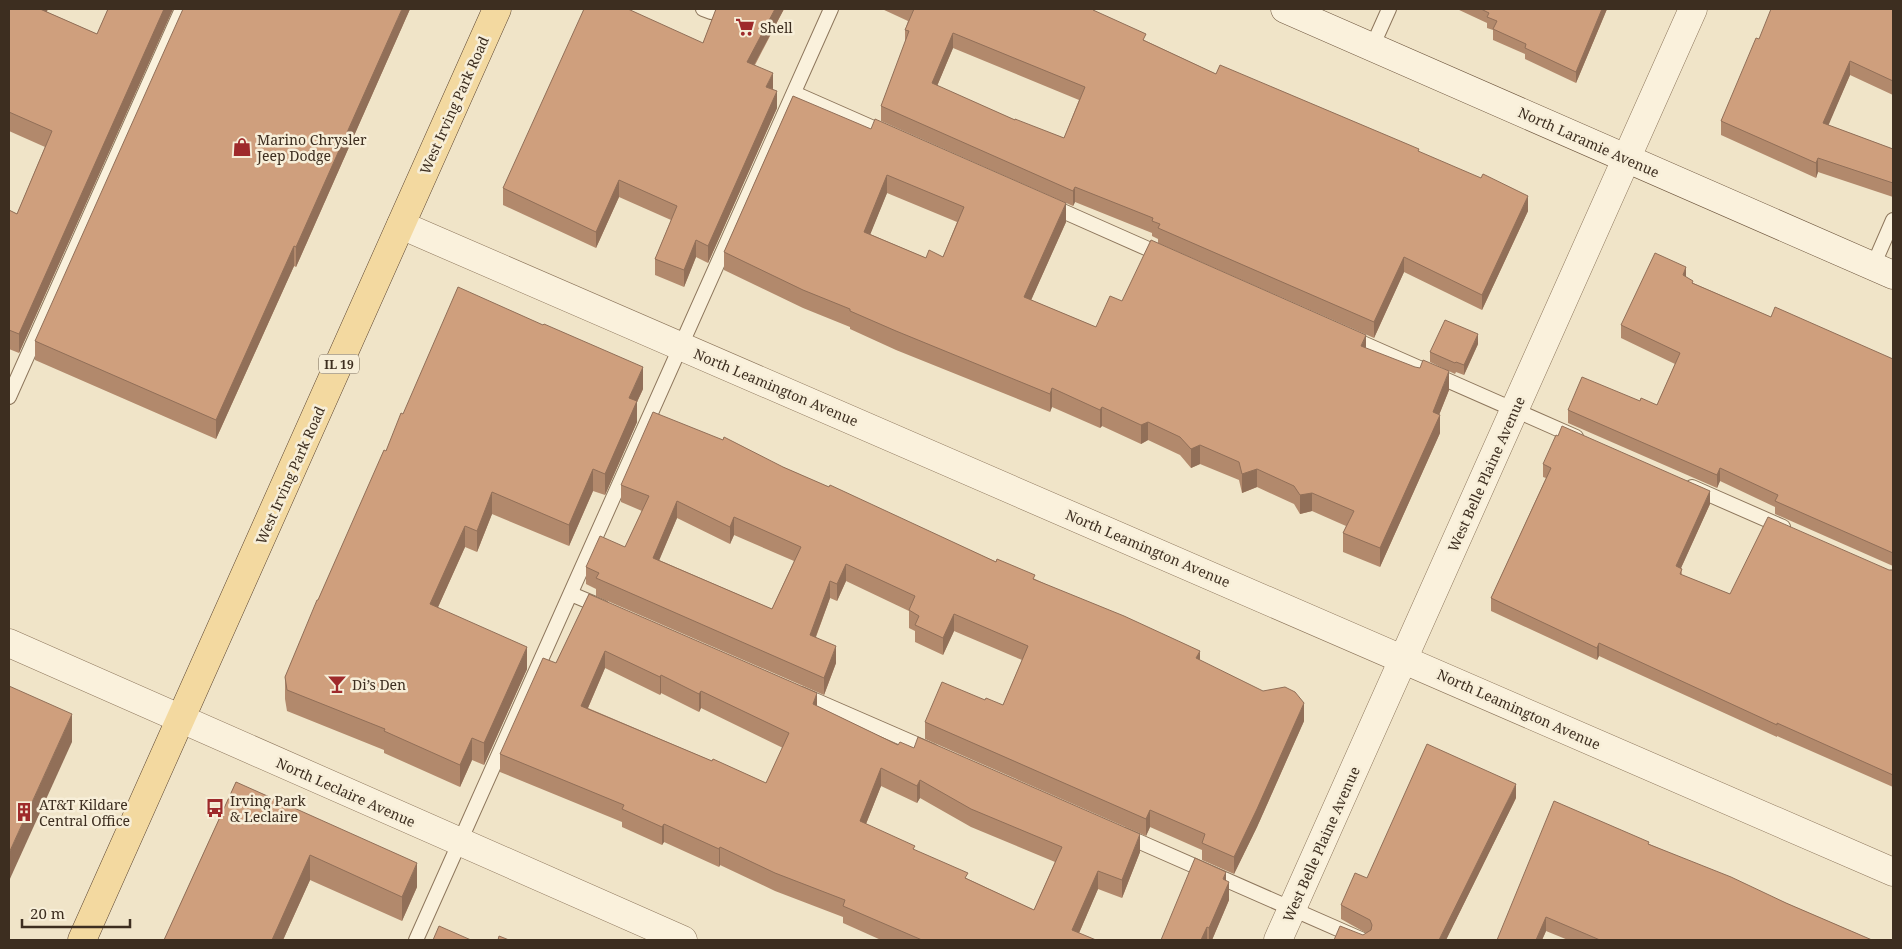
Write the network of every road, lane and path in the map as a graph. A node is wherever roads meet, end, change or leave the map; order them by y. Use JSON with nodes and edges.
{"nodes":[{"id":1,"x":182,"y":9,"type":"edge"},
{"id":2,"x":703,"y":9,"type":"edge"},
{"id":3,"x":712,"y":9,"type":"edge"},
{"id":4,"x":831,"y":9,"type":"edge"},
{"id":5,"x":1285,"y":9,"type":"edge"},
{"id":6,"x":1389,"y":9,"type":"edge"},
{"id":7,"x":1693,"y":9,"type":"edge"},
{"id":8,"x":490,"y":11,"type":"edge"},
{"id":9,"x":1372,"y":47,"type":"junction"},
{"id":10,"x":794,"y":94,"type":"junction"},
{"id":11,"x":902,"y":141,"type":"edge"},
{"id":12,"x":1627,"y":158,"type":"junction"},
{"id":13,"x":1038,"y":200,"type":"edge"},
{"id":14,"x":1893,"y":220,"type":"edge"},
{"id":15,"x":401,"y":225,"type":"junction"},
{"id":16,"x":1173,"y":260,"type":"edge"},
{"id":17,"x":1883,"y":271,"type":"edge"},
{"id":18,"x":1336,"y":331,"type":"edge"},
{"id":19,"x":681,"y":346,"type":"junction"},
{"id":20,"x":9,"y":397,"type":"edge"},
{"id":21,"x":1514,"y":410,"type":"junction"},
{"id":22,"x":1585,"y":441,"type":"edge"},
{"id":23,"x":1676,"y":480,"type":"edge"},
{"id":24,"x":1794,"y":532,"type":"edge"},
{"id":25,"x":571,"y":594,"type":"junction"},
{"id":26,"x":616,"y":613,"type":"edge"},
{"id":27,"x":9,"y":644,"type":"edge"},
{"id":28,"x":1403,"y":659,"type":"junction"},
{"id":29,"x":788,"y":688,"type":"edge"},
{"id":30,"x":181,"y":719,"type":"junction"},
{"id":31,"x":942,"y":756,"type":"edge"},
{"id":32,"x":1114,"y":831,"type":"edge"},
{"id":33,"x":460,"y":842,"type":"junction"},
{"id":34,"x":1893,"y":872,"type":"edge"},
{"id":35,"x":1292,"y":909,"type":"junction"},
{"id":36,"x":82,"y":940,"type":"edge"},
{"id":37,"x":416,"y":940,"type":"edge"},
{"id":38,"x":683,"y":940,"type":"edge"},
{"id":39,"x":1278,"y":940,"type":"edge"},
{"id":40,"x":1363,"y":940,"type":"edge"}],
"edges":[{"from":1,"to":20,"type":"lane"},
{"from":2,"to":3,"type":"lane"},
{"from":4,"to":10,"type":"lane"},
{"from":5,"to":9,"type":"street","name":"North Laramie Avenue"},
{"from":6,"to":9,"type":"lane"},
{"from":7,"to":12,"type":"street","name":"West Belle Plaine Avenue"},
{"from":8,"to":15,"type":"main road","name":"West Irving Park Road","number":"IL 19"},
{"from":9,"to":12,"type":"street","name":"North Laramie Avenue"},
{"from":10,"to":11,"type":"lane"},
{"from":10,"to":19,"type":"lane"},
{"from":12,"to":17,"type":"street","name":"North Laramie Avenue"},
{"from":12,"to":21,"type":"street","name":"West Belle Plaine Avenue"},
{"from":13,"to":16,"type":"lane"},
{"from":14,"to":17,"type":"lane"},
{"from":15,"to":19,"type":"street","name":"North Leamington Avenue"},
{"from":15,"to":30,"type":"main road","name":"West Irving Park Road","number":"IL 19"},
{"from":18,"to":21,"type":"lane"},
{"from":19,"to":25,"type":"lane"},
{"from":19,"to":28,"type":"street","name":"North Leamington Avenue"},
{"from":21,"to":22,"type":"lane"},
{"from":21,"to":28,"type":"street","name":"West Belle Plaine Avenue"},
{"from":23,"to":24,"type":"lane"},
{"from":25,"to":26,"type":"lane"},
{"from":25,"to":33,"type":"lane"},
{"from":27,"to":30,"type":"street","name":"North Leclaire Avenue"},
{"from":28,"to":34,"type":"street","name":"North Leamington Avenue"},
{"from":28,"to":35,"type":"street","name":"West Belle Plaine Avenue"},
{"from":29,"to":31,"type":"lane"},
{"from":30,"to":33,"type":"street","name":"North Leclaire Avenue"},
{"from":30,"to":36,"type":"main road","name":"West Irving Park Road","number":"IL 19"},
{"from":32,"to":35,"type":"lane"},
{"from":33,"to":37,"type":"lane"},
{"from":33,"to":38,"type":"street","name":"North Leclaire Avenue"},
{"from":35,"to":39,"type":"street","name":"West Belle Plaine Avenue"},
{"from":35,"to":40,"type":"lane"}]}
